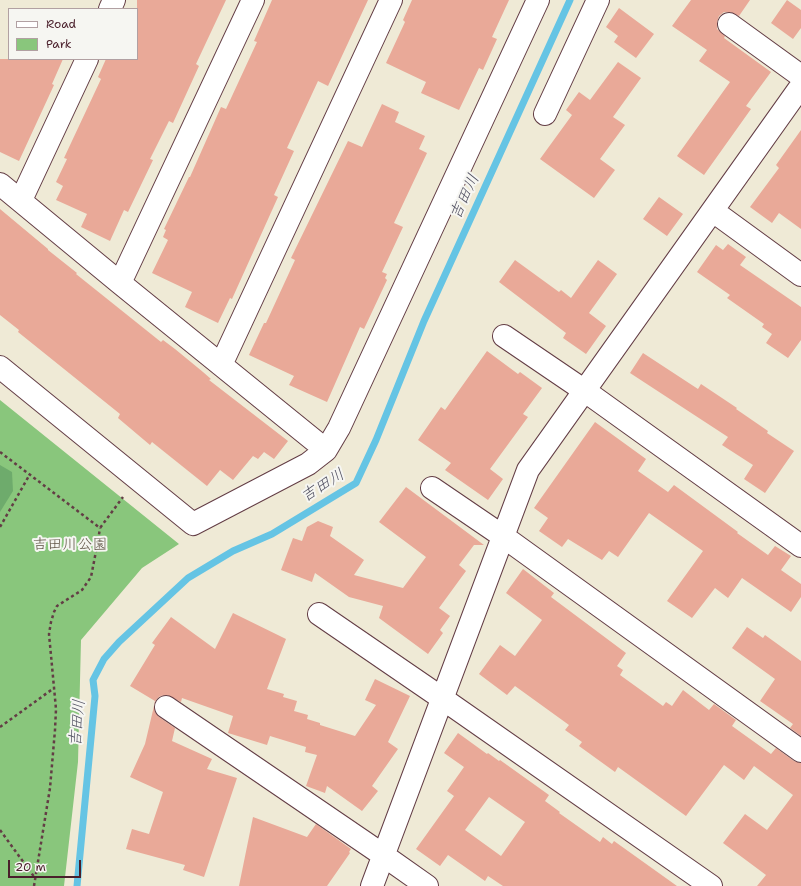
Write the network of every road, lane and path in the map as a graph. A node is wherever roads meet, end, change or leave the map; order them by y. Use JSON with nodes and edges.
{"nodes":[{"id":1,"x":253,"y":0,"type":"edge"},
{"id":2,"x":391,"y":0,"type":"edge"},
{"id":3,"x":538,"y":0,"type":"edge"},
{"id":4,"x":598,"y":0,"type":"edge"},
{"id":5,"x":729,"y":24,"type":"dead end"},
{"id":6,"x":87,"y":60,"type":"edge"},
{"id":7,"x":801,"y":76,"type":"edge"},
{"id":8,"x":801,"y":86,"type":"edge"},
{"id":9,"x":545,"y":114,"type":"dead end"},
{"id":10,"x":0,"y":184,"type":"edge"},
{"id":11,"x":21,"y":200,"type":"junction"},
{"id":12,"x":713,"y":211,"type":"junction"},
{"id":13,"x":801,"y":275,"type":"edge"},
{"id":14,"x":120,"y":283,"type":"junction"},
{"id":15,"x":504,"y":336,"type":"dead end"},
{"id":16,"x":221,"y":365,"type":"junction"},
{"id":17,"x":0,"y":367,"type":"edge"},
{"id":18,"x":585,"y":391,"type":"junction"},
{"id":19,"x":326,"y":450,"type":"junction"},
{"id":20,"x":0,"y":452,"type":"edge"},
{"id":21,"x":30,"y":474,"type":"junction"},
{"id":22,"x":138,"y":479,"type":"junction"},
{"id":23,"x":432,"y":488,"type":"dead end"},
{"id":24,"x":0,"y":527,"type":"edge"},
{"id":25,"x":100,"y":528,"type":"junction"},
{"id":26,"x":504,"y":536,"type":"junction"},
{"id":27,"x":801,"y":546,"type":"edge"},
{"id":28,"x":319,"y":614,"type":"dead end"},
{"id":29,"x":54,"y":688,"type":"junction"},
{"id":30,"x":443,"y":699,"type":"junction"},
{"id":31,"x":166,"y":707,"type":"dead end"},
{"id":32,"x":0,"y":726,"type":"edge"},
{"id":33,"x":801,"y":751,"type":"edge"},
{"id":34,"x":0,"y":830,"type":"edge"},
{"id":35,"x":383,"y":855,"type":"junction"},
{"id":36,"x":35,"y":878,"type":"junction"},
{"id":37,"x":34,"y":886,"type":"edge"},
{"id":38,"x":372,"y":886,"type":"edge"},
{"id":39,"x":427,"y":886,"type":"edge"},
{"id":40,"x":711,"y":886,"type":"edge"}],
"edges":[{"from":1,"to":14,"type":"street"},
{"from":2,"to":16,"type":"street"},
{"from":3,"to":19,"type":"street"},
{"from":4,"to":9,"type":"street"},
{"from":5,"to":7,"type":"street"},
{"from":6,"to":11,"type":"street"},
{"from":8,"to":12,"type":"street"},
{"from":10,"to":11,"type":"street"},
{"from":11,"to":14,"type":"street"},
{"from":12,"to":13,"type":"street"},
{"from":12,"to":18,"type":"street"},
{"from":14,"to":16,"type":"street"},
{"from":15,"to":18,"type":"street"},
{"from":16,"to":19,"type":"street"},
{"from":17,"to":22,"type":"street"},
{"from":18,"to":26,"type":"street"},
{"from":18,"to":27,"type":"street"},
{"from":19,"to":22,"type":"street"},
{"from":20,"to":21,"type":"path"},
{"from":21,"to":24,"type":"path"},
{"from":21,"to":25,"type":"path"},
{"from":22,"to":25,"type":"path"},
{"from":23,"to":26,"type":"street"},
{"from":25,"to":29,"type":"path"},
{"from":26,"to":30,"type":"street"},
{"from":26,"to":33,"type":"street"},
{"from":28,"to":30,"type":"street"},
{"from":29,"to":32,"type":"path"},
{"from":29,"to":36,"type":"path"},
{"from":30,"to":35,"type":"street"},
{"from":30,"to":40,"type":"street"},
{"from":31,"to":35,"type":"street"},
{"from":34,"to":36,"type":"path"},
{"from":35,"to":38,"type":"street"},
{"from":35,"to":39,"type":"street"},
{"from":36,"to":37,"type":"path"}]}
